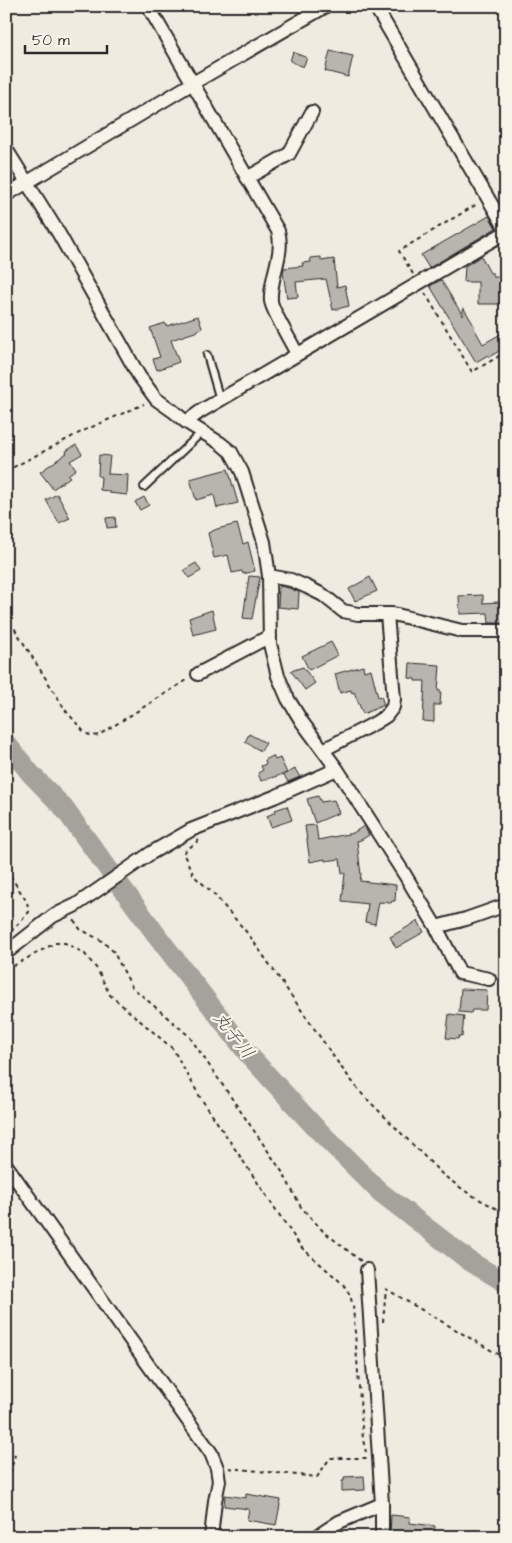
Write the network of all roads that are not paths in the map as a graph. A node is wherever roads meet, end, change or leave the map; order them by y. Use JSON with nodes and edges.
{"nodes":[{"id":1,"x":148,"y":6,"type":"edge"},
{"id":2,"x":326,"y":6,"type":"edge"},
{"id":3,"x":375,"y":6,"type":"edge"},
{"id":4,"x":193,"y":83,"type":"junction"},
{"id":5,"x":312,"y":112,"type":"dead end"},
{"id":6,"x":6,"y":149,"type":"edge"},
{"id":7,"x":247,"y":178,"type":"junction"},
{"id":8,"x":26,"y":183,"type":"junction"},
{"id":9,"x":6,"y":194,"type":"edge"},
{"id":10,"x":506,"y":230,"type":"edge"},
{"id":11,"x":297,"y":354,"type":"junction"},
{"id":12,"x":207,"y":355,"type":"dead end"},
{"id":13,"x":220,"y":400,"type":"junction"},
{"id":14,"x":186,"y":422,"type":"junction"},
{"id":15,"x":202,"y":432,"type":"junction"},
{"id":16,"x":144,"y":488,"type":"dead end"},
{"id":17,"x":269,"y":576,"type":"junction"},
{"id":18,"x":387,"y":614,"type":"junction"},
{"id":19,"x":506,"y":631,"type":"edge"},
{"id":20,"x":270,"y":636,"type":"junction"},
{"id":21,"x":198,"y":674,"type":"road end"},
{"id":22,"x":323,"y":750,"type":"junction"},
{"id":23,"x":336,"y":769,"type":"junction"},
{"id":24,"x":506,"y":904,"type":"edge"},
{"id":25,"x":436,"y":926,"type":"junction"},
{"id":26,"x":6,"y":953,"type":"edge"},
{"id":27,"x":489,"y":979,"type":"dead end"},
{"id":28,"x":6,"y":1165,"type":"edge"},
{"id":29,"x":368,"y":1270,"type":"road end"},
{"id":30,"x":382,"y":1504,"type":"junction"},
{"id":31,"x":211,"y":1537,"type":"edge"},
{"id":32,"x":316,"y":1537,"type":"edge"},
{"id":33,"x":382,"y":1537,"type":"edge"}],
"edges":[{"from":1,"to":4,"type":"street"},
{"from":2,"to":4,"type":"street"},
{"from":3,"to":10,"type":"street"},
{"from":4,"to":7,"type":"street"},
{"from":4,"to":8,"type":"street"},
{"from":5,"to":7,"type":"street"},
{"from":6,"to":8,"type":"street"},
{"from":7,"to":11,"type":"street"},
{"from":8,"to":9,"type":"street"},
{"from":8,"to":14,"type":"street"},
{"from":10,"to":11,"type":"street"},
{"from":11,"to":13,"type":"street"},
{"from":12,"to":13,"type":"lane"},
{"from":13,"to":14,"type":"street"},
{"from":14,"to":15,"type":"street"},
{"from":15,"to":16,"type":"lane"},
{"from":15,"to":17,"type":"street"},
{"from":17,"to":18,"type":"street"},
{"from":17,"to":20,"type":"street"},
{"from":18,"to":19,"type":"street"},
{"from":18,"to":22,"type":"street"},
{"from":20,"to":21,"type":"street"},
{"from":20,"to":22,"type":"street"},
{"from":22,"to":23,"type":"street"},
{"from":23,"to":25,"type":"street"},
{"from":23,"to":26,"type":"street"},
{"from":24,"to":25,"type":"street"},
{"from":25,"to":27,"type":"street"},
{"from":28,"to":31,"type":"street"},
{"from":29,"to":30,"type":"street"},
{"from":30,"to":32,"type":"street"},
{"from":30,"to":33,"type":"street"}]}
